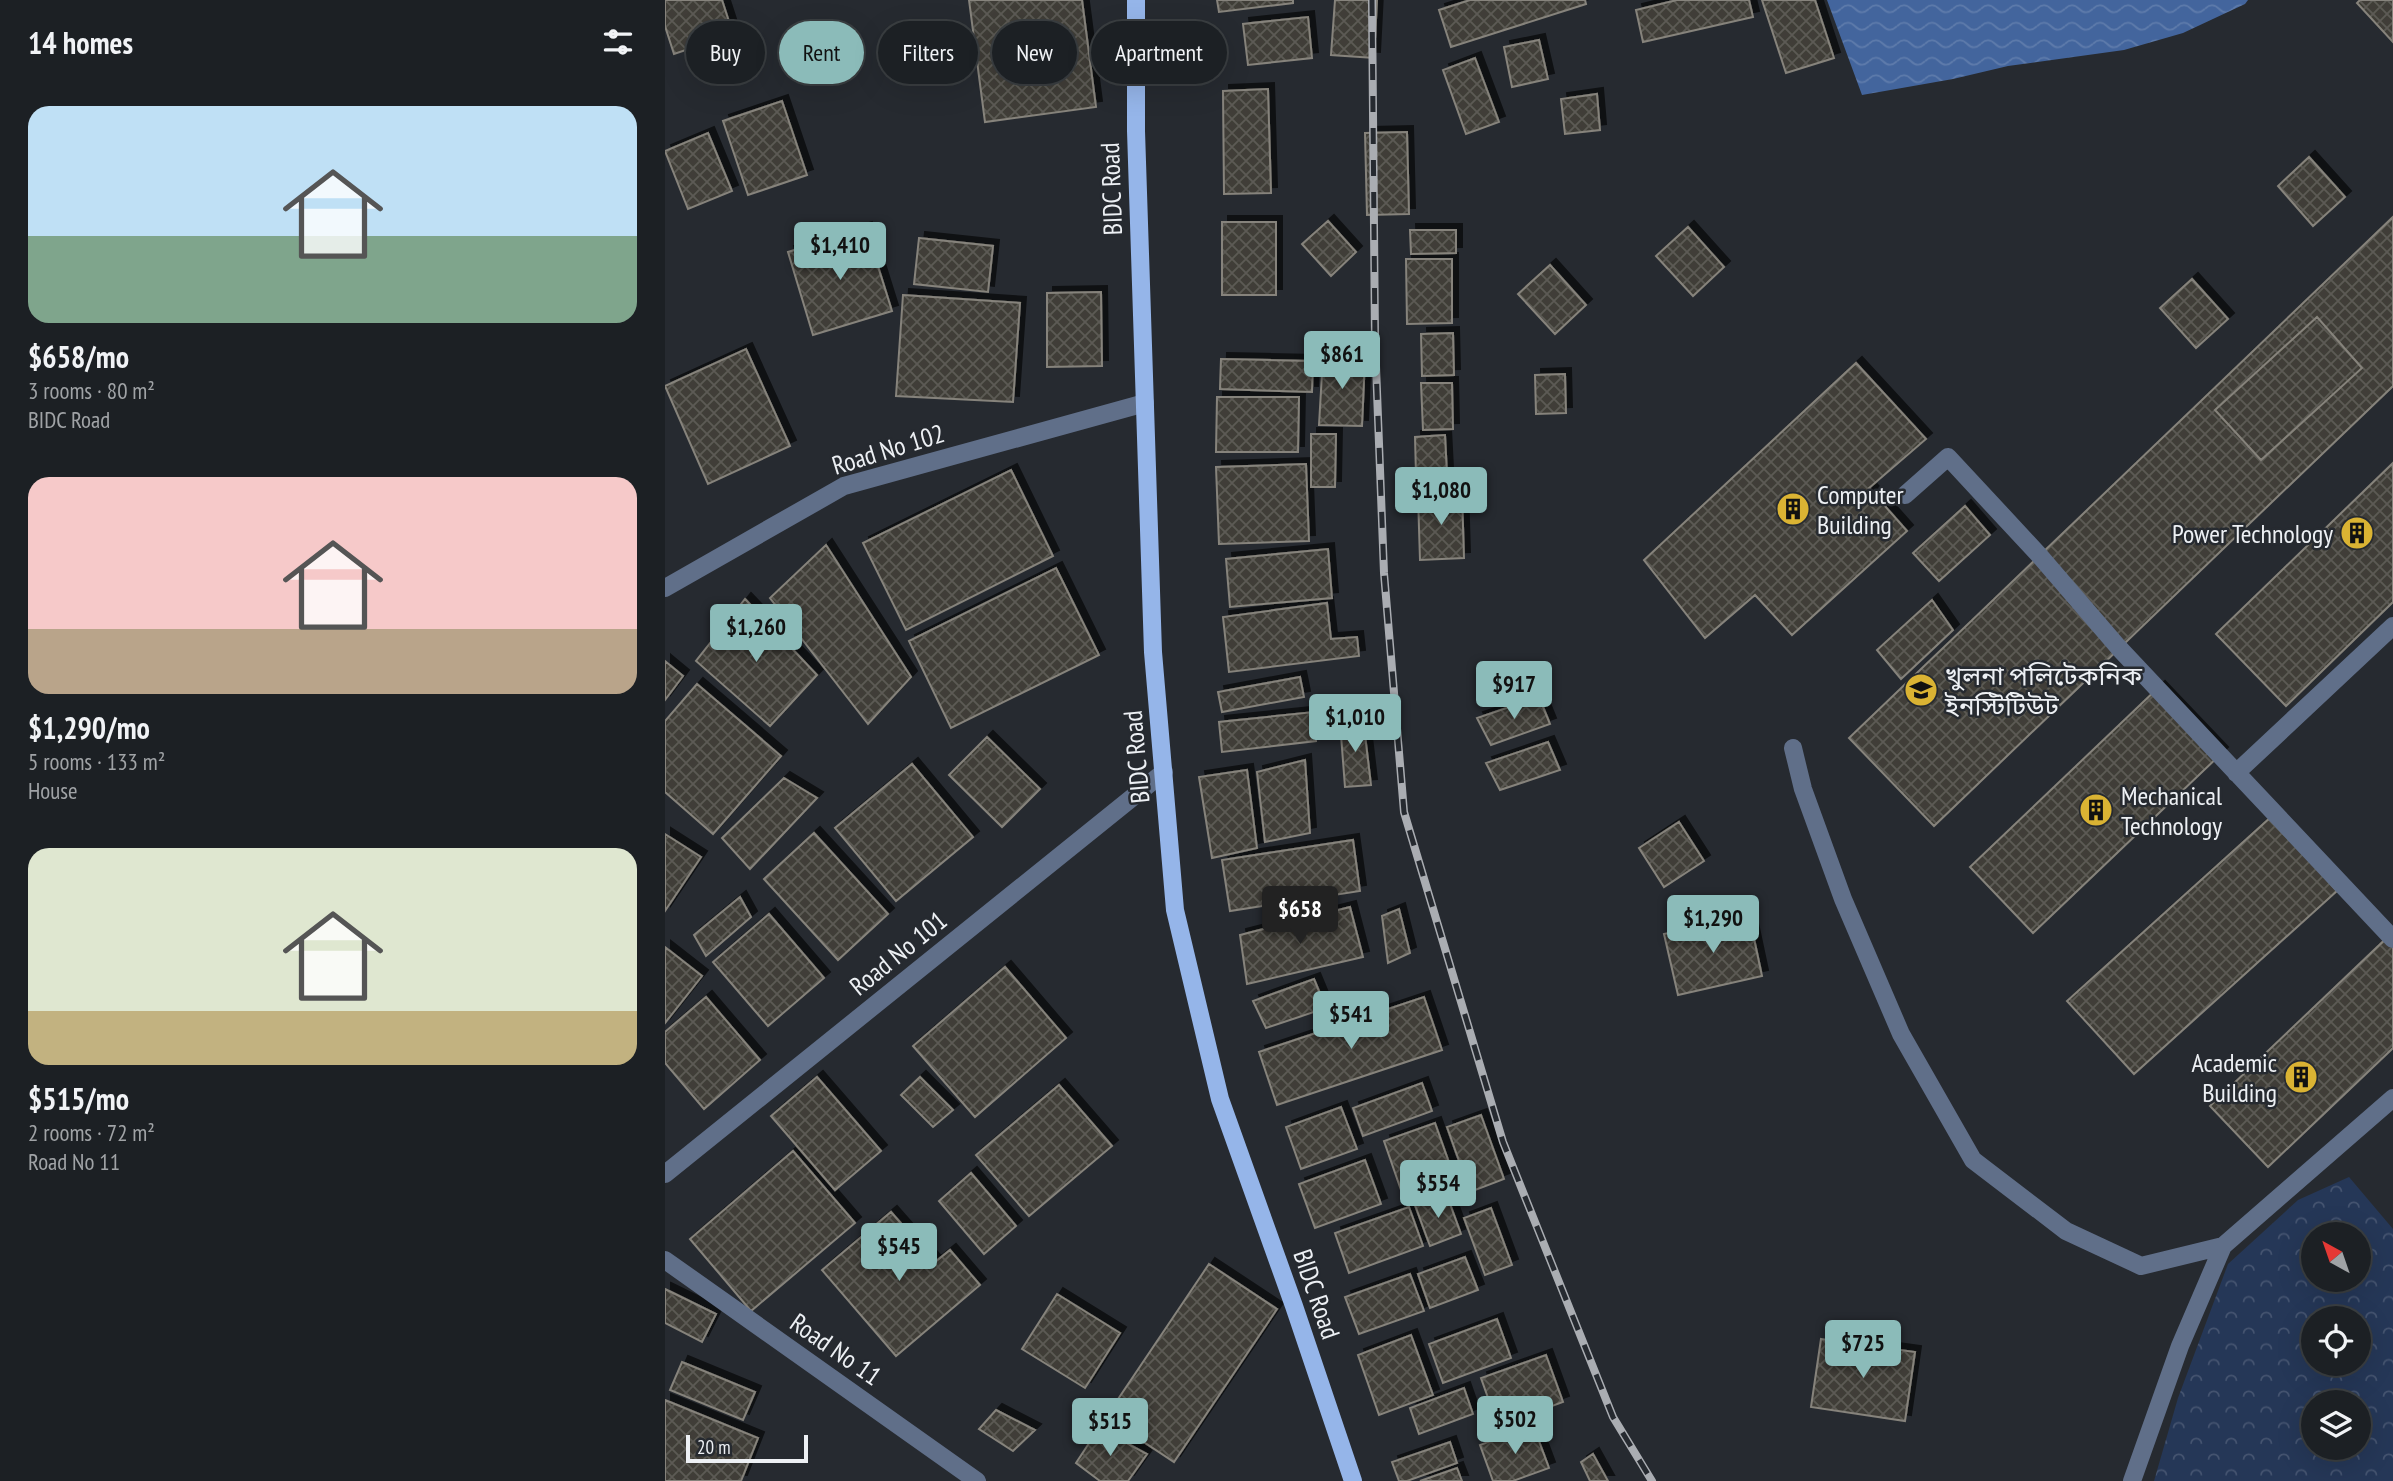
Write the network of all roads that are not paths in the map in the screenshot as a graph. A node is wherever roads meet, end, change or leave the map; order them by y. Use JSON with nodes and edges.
{"nodes":[{"id":1,"x":1136,"y":0,"type":"edge"},
{"id":2,"x":1145,"y":403,"type":"junction"},
{"id":3,"x":1905,"y":495,"type":"dead end"},
{"id":4,"x":665,"y":589,"type":"edge"},
{"id":5,"x":2390,"y":636,"type":"edge"},
{"id":6,"x":1793,"y":748,"type":"dead end"},
{"id":7,"x":1164,"y":772,"type":"junction"},
{"id":8,"x":2236,"y":773,"type":"junction"},
{"id":9,"x":2393,"y":939,"type":"edge"},
{"id":10,"x":2393,"y":1098,"type":"edge"},
{"id":11,"x":665,"y":1174,"type":"edge"},
{"id":12,"x":2223,"y":1246,"type":"junction"},
{"id":13,"x":665,"y":1260,"type":"edge"},
{"id":14,"x":977,"y":1481,"type":"edge"},
{"id":15,"x":1353,"y":1481,"type":"edge"},
{"id":16,"x":2132,"y":1481,"type":"edge"}],
"edges":[{"from":1,"to":2,"type":"main road","name":"BIDC Road"},
{"from":2,"to":4,"type":"street","name":"Road No 102"},
{"from":2,"to":7,"type":"main road","name":"BIDC Road"},
{"from":3,"to":8,"type":"street"},
{"from":5,"to":8,"type":"street"},
{"from":6,"to":12,"type":"street"},
{"from":7,"to":11,"type":"street","name":"Road No 101"},
{"from":7,"to":15,"type":"main road","name":"BIDC Road"},
{"from":8,"to":9,"type":"street"},
{"from":10,"to":12,"type":"street"},
{"from":12,"to":16,"type":"street"},
{"from":13,"to":14,"type":"street","name":"Road No 11"}]}
